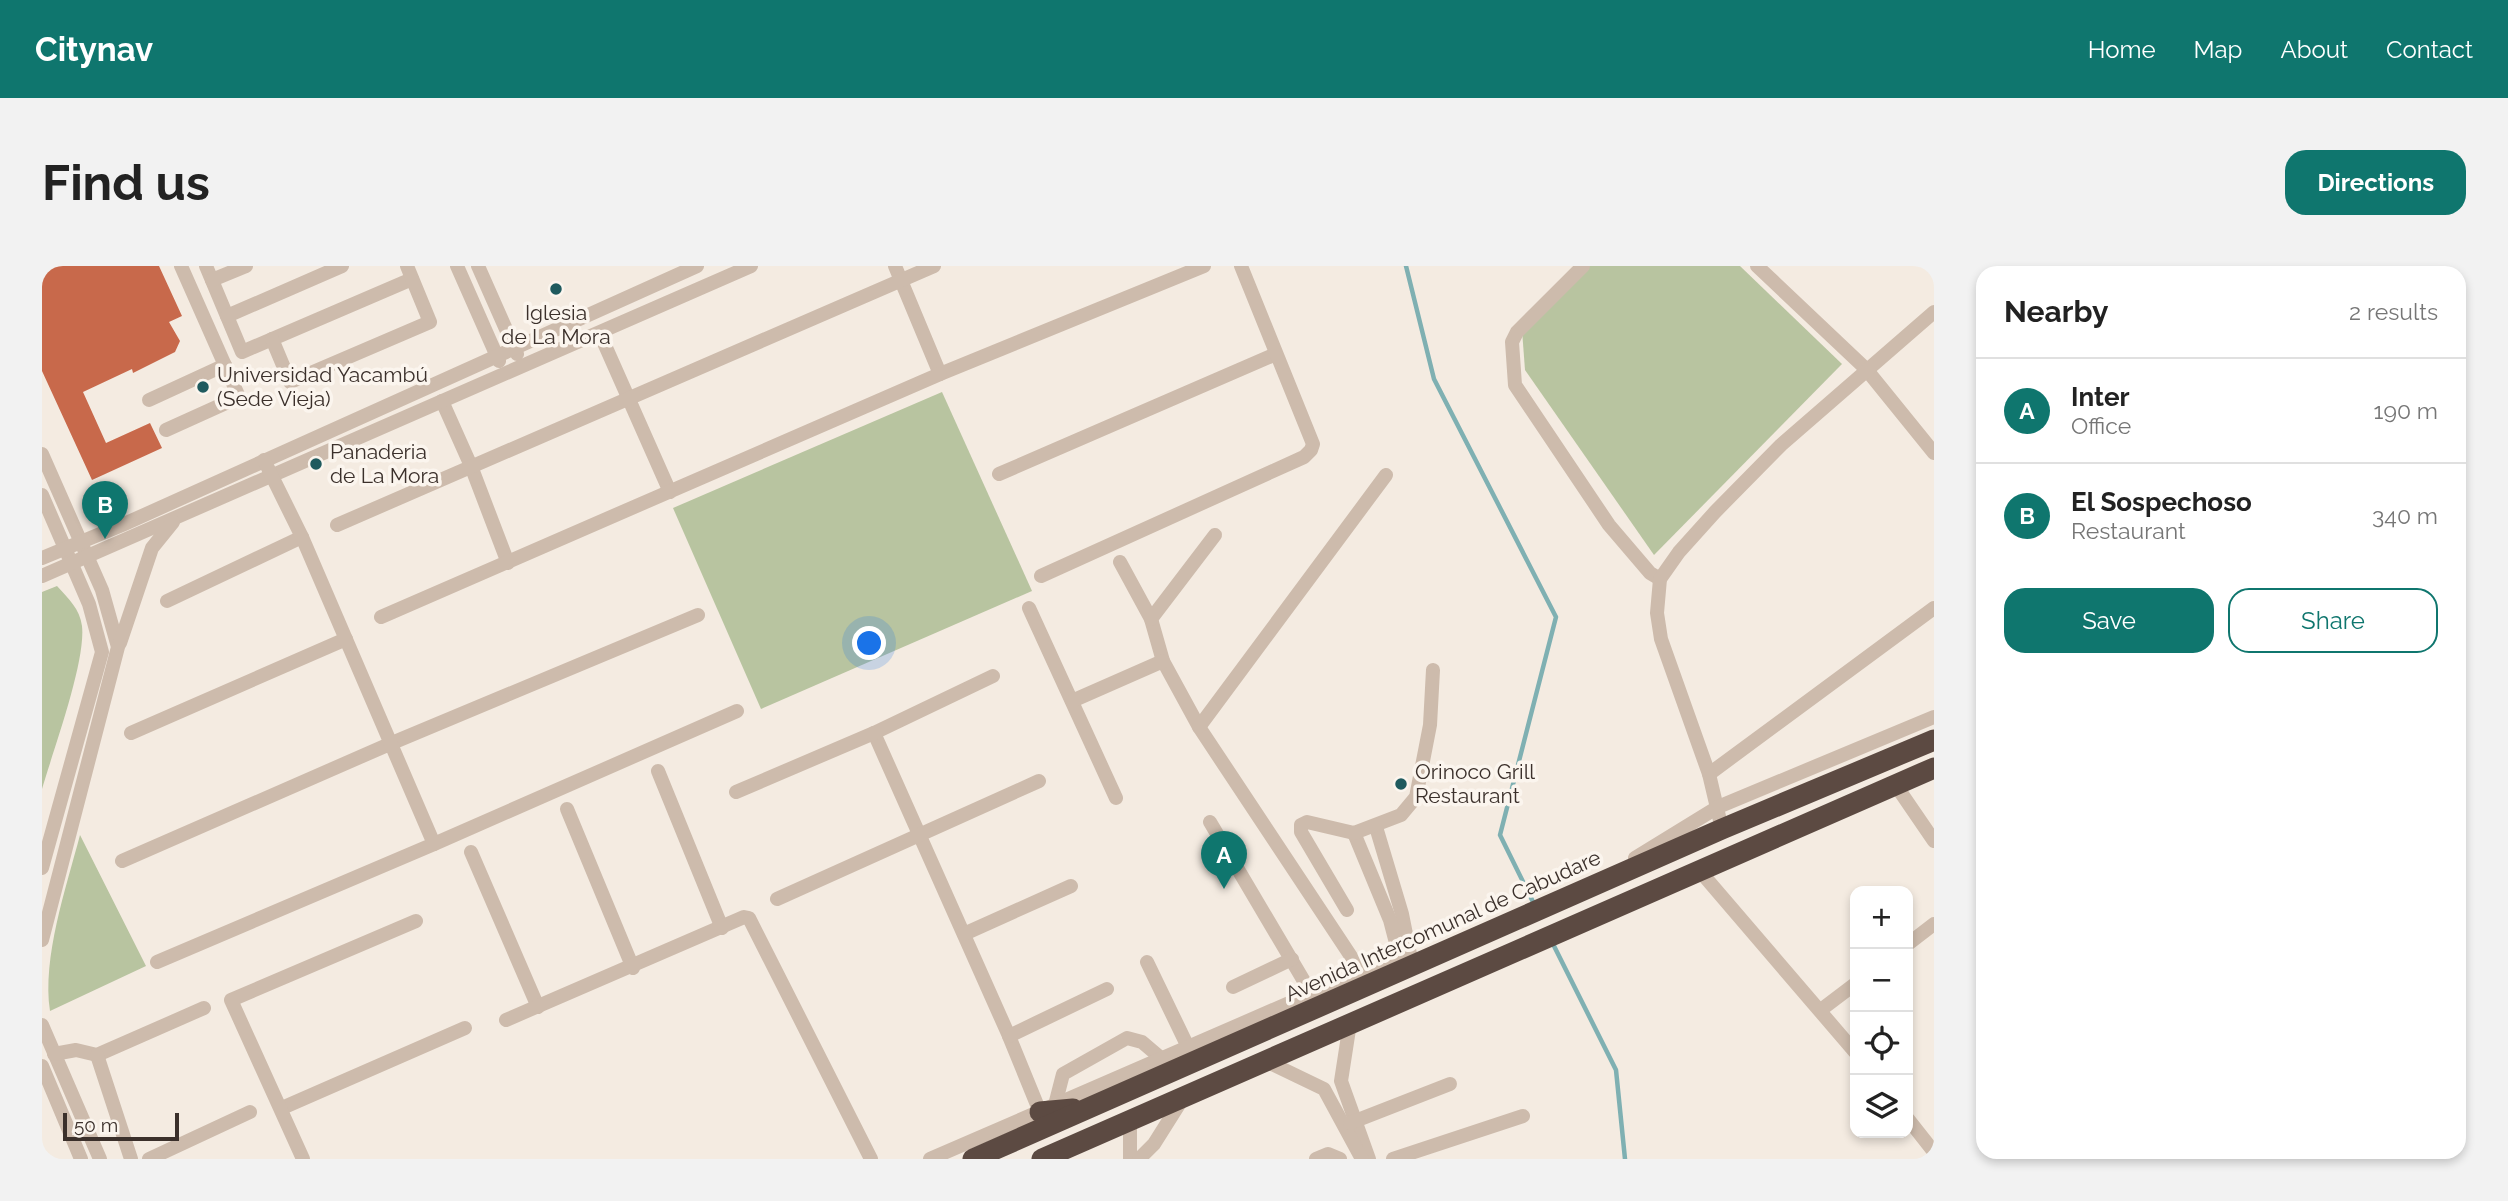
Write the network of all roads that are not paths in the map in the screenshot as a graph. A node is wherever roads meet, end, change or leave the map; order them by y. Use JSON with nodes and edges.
{"nodes":[{"id":1,"x":181,"y":266,"type":"edge"},
{"id":2,"x":206,"y":266,"type":"edge"},
{"id":3,"x":246,"y":266,"type":"edge"},
{"id":4,"x":342,"y":266,"type":"edge"},
{"id":5,"x":457,"y":266,"type":"edge"},
{"id":6,"x":478,"y":266,"type":"edge"},
{"id":7,"x":697,"y":266,"type":"edge"},
{"id":8,"x":751,"y":266,"type":"edge"},
{"id":9,"x":895,"y":266,"type":"edge"},
{"id":10,"x":933,"y":266,"type":"edge"},
{"id":11,"x":1204,"y":266,"type":"edge"},
{"id":12,"x":1241,"y":266,"type":"edge"},
{"id":13,"x":1583,"y":266,"type":"edge"},
{"id":14,"x":1757,"y":266,"type":"edge"},
{"id":15,"x":409,"y":272,"type":"edge"},
{"id":16,"x":212,"y":280,"type":"junction"},
{"id":17,"x":901,"y":281,"type":"junction"},
{"id":18,"x":1934,"y":312,"type":"edge"},
{"id":19,"x":227,"y":316,"type":"junction"},
{"id":20,"x":600,"y":334,"type":"junction"},
{"id":21,"x":272,"y":339,"type":"junction"},
{"id":22,"x":513,"y":347,"type":"junction"},
{"id":23,"x":496,"y":354,"type":"junction"},
{"id":24,"x":1276,"y":354,"type":"junction"},
{"id":25,"x":225,"y":365,"type":"junction"},
{"id":26,"x":521,"y":365,"type":"junction"},
{"id":27,"x":1867,"y":369,"type":"junction"},
{"id":28,"x":504,"y":374,"type":"junction"},
{"id":29,"x":940,"y":374,"type":"junction"},
{"id":30,"x":149,"y":400,"type":"dead end"},
{"id":31,"x":628,"y":400,"type":"junction"},
{"id":32,"x":442,"y":401,"type":"junction"},
{"id":33,"x":166,"y":430,"type":"dead end"},
{"id":34,"x":1934,"y":453,"type":"edge"},
{"id":35,"x":42,"y":454,"type":"edge"},
{"id":36,"x":264,"y":460,"type":"junction"},
{"id":37,"x":471,"y":466,"type":"junction"},
{"id":38,"x":999,"y":474,"type":"dead end"},
{"id":39,"x":1386,"y":475,"type":"dead end"},
{"id":40,"x":272,"y":476,"type":"junction"},
{"id":41,"x":670,"y":492,"type":"junction"},
{"id":42,"x":42,"y":495,"type":"edge"},
{"id":43,"x":175,"y":520,"type":"junction"},
{"id":44,"x":337,"y":525,"type":"dead end"},
{"id":45,"x":1215,"y":535,"type":"dead end"},
{"id":46,"x":302,"y":537,"type":"junction"},
{"id":47,"x":81,"y":541,"type":"junction"},
{"id":48,"x":66,"y":548,"type":"junction"},
{"id":49,"x":89,"y":556,"type":"junction"},
{"id":50,"x":42,"y":558,"type":"edge"},
{"id":51,"x":1120,"y":562,"type":"dead end"},
{"id":52,"x":73,"y":563,"type":"junction"},
{"id":53,"x":508,"y":564,"type":"junction"},
{"id":54,"x":42,"y":576,"type":"edge"},
{"id":55,"x":1041,"y":576,"type":"dead end"},
{"id":56,"x":1660,"y":579,"type":"junction"},
{"id":57,"x":167,"y":601,"type":"dead end"},
{"id":58,"x":1029,"y":608,"type":"dead end"},
{"id":59,"x":1934,"y":608,"type":"edge"},
{"id":60,"x":698,"y":615,"type":"dead end"},
{"id":61,"x":381,"y":617,"type":"dead end"},
{"id":62,"x":1151,"y":619,"type":"junction"},
{"id":63,"x":346,"y":639,"type":"junction"},
{"id":64,"x":118,"y":648,"type":"junction"},
{"id":65,"x":1163,"y":661,"type":"junction"},
{"id":66,"x":1433,"y":670,"type":"dead end"},
{"id":67,"x":993,"y":676,"type":"dead end"},
{"id":68,"x":1072,"y":701,"type":"junction"},
{"id":69,"x":737,"y":711,"type":"dead end"},
{"id":70,"x":1934,"y":717,"type":"edge"},
{"id":71,"x":1199,"y":727,"type":"junction"},
{"id":72,"x":131,"y":733,"type":"dead end"},
{"id":73,"x":874,"y":733,"type":"junction"},
{"id":74,"x":1934,"y":740,"type":"edge"},
{"id":75,"x":392,"y":743,"type":"junction"},
{"id":76,"x":1934,"y":768,"type":"edge"},
{"id":77,"x":658,"y":771,"type":"dead end"},
{"id":78,"x":1709,"y":774,"type":"junction"},
{"id":79,"x":1039,"y":781,"type":"dead end"},
{"id":80,"x":1895,"y":783,"type":"junction"},
{"id":81,"x":736,"y":792,"type":"dead end"},
{"id":82,"x":1116,"y":798,"type":"dead end"},
{"id":83,"x":1718,"y":807,"type":"junction"},
{"id":84,"x":567,"y":809,"type":"dead end"},
{"id":85,"x":1210,"y":822,"type":"dead end"},
{"id":86,"x":1376,"y":827,"type":"junction"},
{"id":87,"x":1722,"y":829,"type":"junction"},
{"id":88,"x":1354,"y":833,"type":"junction"},
{"id":89,"x":917,"y":834,"type":"junction"},
{"id":90,"x":1934,"y":841,"type":"edge"},
{"id":91,"x":434,"y":844,"type":"junction"},
{"id":92,"x":471,"y":852,"type":"dead end"},
{"id":93,"x":122,"y":862,"type":"dead end"},
{"id":94,"x":42,"y":868,"type":"edge"},
{"id":95,"x":1699,"y":870,"type":"junction"},
{"id":96,"x":1071,"y":886,"type":"dead end"},
{"id":97,"x":1579,"y":894,"type":"junction"},
{"id":98,"x":777,"y":899,"type":"dead end"},
{"id":99,"x":1347,"y":910,"type":"dead end"},
{"id":100,"x":416,"y":921,"type":"dead end"},
{"id":101,"x":1934,"y":924,"type":"edge"},
{"id":102,"x":722,"y":928,"type":"junction"},
{"id":103,"x":964,"y":934,"type":"junction"},
{"id":104,"x":42,"y":940,"type":"edge"},
{"id":105,"x":1913,"y":940,"type":"edge"},
{"id":106,"x":1459,"y":945,"type":"junction"},
{"id":107,"x":1293,"y":959,"type":"junction"},
{"id":108,"x":1406,"y":960,"type":"junction"},
{"id":109,"x":158,"y":962,"type":"dead end"},
{"id":110,"x":1147,"y":962,"type":"dead end"},
{"id":111,"x":633,"y":968,"type":"junction"},
{"id":112,"x":1362,"y":973,"type":"junction"},
{"id":113,"x":1233,"y":987,"type":"dead end"},
{"id":114,"x":1850,"y":988,"type":"edge"},
{"id":115,"x":1107,"y":989,"type":"dead end"},
{"id":116,"x":1311,"y":993,"type":"junction"},
{"id":117,"x":538,"y":1007,"type":"junction"},
{"id":118,"x":204,"y":1008,"type":"dead end"},
{"id":119,"x":1822,"y":1009,"type":"junction"},
{"id":120,"x":506,"y":1020,"type":"dead end"},
{"id":121,"x":1350,"y":1023,"type":"junction"},
{"id":122,"x":42,"y":1025,"type":"edge"},
{"id":123,"x":465,"y":1028,"type":"dead end"},
{"id":124,"x":1009,"y":1036,"type":"junction"},
{"id":125,"x":1850,"y":1045,"type":"edge"},
{"id":126,"x":1188,"y":1047,"type":"junction"},
{"id":127,"x":54,"y":1055,"type":"junction"},
{"id":128,"x":97,"y":1055,"type":"junction"},
{"id":129,"x":1162,"y":1059,"type":"junction"},
{"id":130,"x":1266,"y":1060,"type":"junction"},
{"id":131,"x":42,"y":1066,"type":"edge"},
{"id":132,"x":1341,"y":1081,"type":"junction"},
{"id":133,"x":1450,"y":1084,"type":"dead end"},
{"id":134,"x":1324,"y":1089,"type":"junction"},
{"id":135,"x":1184,"y":1097,"type":"junction"},
{"id":136,"x":1044,"y":1107,"type":"junction"},
{"id":137,"x":282,"y":1108,"type":"junction"},
{"id":138,"x":1089,"y":1108,"type":"junction"},
{"id":139,"x":250,"y":1112,"type":"dead end"},
{"id":140,"x":1523,"y":1116,"type":"dead end"},
{"id":141,"x":1130,"y":1120,"type":"junction"},
{"id":142,"x":1350,"y":1123,"type":"junction"},
{"id":143,"x":1913,"y":1125,"type":"edge"},
{"id":144,"x":1934,"y":1152,"type":"edge"},
{"id":145,"x":81,"y":1159,"type":"edge"},
{"id":146,"x":100,"y":1159,"type":"edge"},
{"id":147,"x":131,"y":1159,"type":"edge"},
{"id":148,"x":149,"y":1159,"type":"edge"},
{"id":149,"x":303,"y":1159,"type":"edge"},
{"id":150,"x":871,"y":1159,"type":"edge"},
{"id":151,"x":919,"y":1159,"type":"edge"},
{"id":152,"x":930,"y":1159,"type":"edge"},
{"id":153,"x":973,"y":1159,"type":"edge"},
{"id":154,"x":1042,"y":1159,"type":"edge"},
{"id":155,"x":1130,"y":1159,"type":"edge"},
{"id":156,"x":1139,"y":1159,"type":"edge"},
{"id":157,"x":1316,"y":1159,"type":"edge"},
{"id":158,"x":1340,"y":1159,"type":"edge"},
{"id":159,"x":1362,"y":1159,"type":"edge"},
{"id":160,"x":1369,"y":1159,"type":"edge"},
{"id":161,"x":1393,"y":1159,"type":"edge"}],
"edges":[{"from":1,"to":25,"type":"street"},
{"from":2,"to":16,"type":"street"},
{"from":3,"to":16,"type":"street"},
{"from":4,"to":19,"type":"street"},
{"from":5,"to":23,"type":"street"},
{"from":6,"to":22,"type":"street"},
{"from":7,"to":22,"type":"street"},
{"from":8,"to":20,"type":"street"},
{"from":9,"to":17,"type":"street"},
{"from":10,"to":17,"type":"street"},
{"from":11,"to":29,"type":"street"},
{"from":12,"to":24,"type":"street"},
{"from":13,"to":56,"type":"street"},
{"from":14,"to":27,"type":"street"},
{"from":15,"to":21,"type":"street"},
{"from":15,"to":21,"type":"street"},
{"from":16,"to":19,"type":"street"},
{"from":17,"to":29,"type":"street"},
{"from":17,"to":31,"type":"street"},
{"from":18,"to":27,"type":"street"},
{"from":19,"to":21,"type":"street"},
{"from":20,"to":26,"type":"street"},
{"from":20,"to":31,"type":"street"},
{"from":22,"to":23,"type":"street"},
{"from":22,"to":26,"type":"street"},
{"from":23,"to":28,"type":"street"},
{"from":23,"to":36,"type":"street"},
{"from":24,"to":38,"type":"street"},
{"from":24,"to":55,"type":"street"},
{"from":25,"to":30,"type":"street"},
{"from":25,"to":33,"type":"street"},
{"from":26,"to":28,"type":"street"},
{"from":27,"to":34,"type":"street"},
{"from":27,"to":56,"type":"street"},
{"from":28,"to":32,"type":"street"},
{"from":29,"to":41,"type":"street"},
{"from":31,"to":37,"type":"street"},
{"from":31,"to":41,"type":"street"},
{"from":32,"to":37,"type":"street"},
{"from":32,"to":40,"type":"street"},
{"from":35,"to":47,"type":"street"},
{"from":36,"to":40,"type":"street"},
{"from":36,"to":47,"type":"street"},
{"from":37,"to":44,"type":"street"},
{"from":37,"to":53,"type":"street"},
{"from":39,"to":71,"type":"street"},
{"from":40,"to":43,"type":"street"},
{"from":40,"to":46,"type":"street"},
{"from":41,"to":53,"type":"street"},
{"from":42,"to":48,"type":"street"},
{"from":43,"to":49,"type":"street"},
{"from":43,"to":64,"type":"street"},
{"from":45,"to":62,"type":"street"},
{"from":46,"to":57,"type":"street"},
{"from":46,"to":63,"type":"street"},
{"from":47,"to":48,"type":"street"},
{"from":47,"to":49,"type":"street"},
{"from":48,"to":50,"type":"street"},
{"from":48,"to":52,"type":"street"},
{"from":49,"to":52,"type":"street"},
{"from":49,"to":64,"type":"street"},
{"from":51,"to":62,"type":"street"},
{"from":52,"to":54,"type":"street"},
{"from":52,"to":94,"type":"street"},
{"from":53,"to":61,"type":"street"},
{"from":56,"to":78,"type":"street"},
{"from":58,"to":68,"type":"street"},
{"from":59,"to":78,"type":"street"},
{"from":60,"to":75,"type":"street"},
{"from":62,"to":65,"type":"street"},
{"from":63,"to":72,"type":"street"},
{"from":63,"to":75,"type":"street"},
{"from":64,"to":104,"type":"street"},
{"from":65,"to":68,"type":"street"},
{"from":65,"to":71,"type":"street"},
{"from":66,"to":86,"type":"street"},
{"from":67,"to":73,"type":"street"},
{"from":68,"to":82,"type":"street"},
{"from":69,"to":91,"type":"street"},
{"from":70,"to":83,"type":"street"},
{"from":71,"to":112,"type":"street"},
{"from":73,"to":81,"type":"street"},
{"from":73,"to":89,"type":"street"},
{"from":74,"to":87,"type":"highway","name":"Avenida Intercomunal de Cabudare"},
{"from":75,"to":91,"type":"street"},
{"from":75,"to":93,"type":"street"},
{"from":76,"to":80,"type":"highway"},
{"from":77,"to":102,"type":"street"},
{"from":78,"to":83,"type":"street"},
{"from":79,"to":89,"type":"street"},
{"from":80,"to":90,"type":"street"},
{"from":80,"to":95,"type":"highway"},
{"from":83,"to":87,"type":"street"},
{"from":83,"to":97,"type":"street"},
{"from":84,"to":111,"type":"street"},
{"from":85,"to":107,"type":"street"},
{"from":86,"to":88,"type":"street"},
{"from":86,"to":108,"type":"street"},
{"from":87,"to":97,"type":"highway","name":"Avenida Intercomunal de Cabudare"},
{"from":88,"to":99,"type":"street"},
{"from":88,"to":108,"type":"street"},
{"from":89,"to":98,"type":"street"},
{"from":89,"to":103,"type":"street"},
{"from":91,"to":109,"type":"street"},
{"from":92,"to":117,"type":"street"},
{"from":95,"to":119,"type":"street"},
{"from":95,"to":121,"type":"highway"},
{"from":96,"to":103,"type":"street"},
{"from":97,"to":106,"type":"highway","name":"Avenida Intercomunal de Cabudare"},
{"from":100,"to":137,"type":"street"},
{"from":101,"to":105,"type":"street"},
{"from":102,"to":111,"type":"street"},
{"from":102,"to":150,"type":"street"},
{"from":103,"to":124,"type":"street"},
{"from":106,"to":108,"type":"street"},
{"from":106,"to":138,"type":"highway","name":"Avenida Intercomunal de Cabudare"},
{"from":107,"to":113,"type":"street"},
{"from":107,"to":116,"type":"street"},
{"from":108,"to":112,"type":"street"},
{"from":110,"to":126,"type":"street"},
{"from":111,"to":117,"type":"street"},
{"from":112,"to":116,"type":"street"},
{"from":114,"to":119,"type":"street"},
{"from":115,"to":124,"type":"street"},
{"from":116,"to":126,"type":"street"},
{"from":117,"to":120,"type":"street"},
{"from":118,"to":128,"type":"street"},
{"from":119,"to":125,"type":"street"},
{"from":121,"to":130,"type":"highway"},
{"from":121,"to":132,"type":"street"},
{"from":122,"to":127,"type":"street"},
{"from":123,"to":137,"type":"street"},
{"from":124,"to":136,"type":"street"},
{"from":126,"to":129,"type":"street"},
{"from":127,"to":128,"type":"street"},
{"from":127,"to":146,"type":"street"},
{"from":128,"to":147,"type":"street"},
{"from":129,"to":136,"type":"street"},
{"from":129,"to":136,"type":"street"},
{"from":130,"to":134,"type":"street"},
{"from":130,"to":135,"type":"highway"},
{"from":131,"to":145,"type":"street"},
{"from":132,"to":134,"type":"street"},
{"from":132,"to":142,"type":"street"},
{"from":133,"to":142,"type":"street"},
{"from":134,"to":142,"type":"street"},
{"from":135,"to":141,"type":"highway"},
{"from":135,"to":156,"type":"street"},
{"from":136,"to":138,"type":"highway"},
{"from":136,"to":151,"type":"street"},
{"from":136,"to":152,"type":"street"},
{"from":137,"to":149,"type":"street"},
{"from":138,"to":153,"type":"highway","name":"Avenida Intercomunal de Cabudare"},
{"from":139,"to":148,"type":"street"},
{"from":140,"to":161,"type":"street"},
{"from":141,"to":154,"type":"highway"},
{"from":141,"to":155,"type":"street"},
{"from":142,"to":159,"type":"street"},
{"from":142,"to":160,"type":"street"},
{"from":143,"to":144,"type":"street"},
{"from":157,"to":158,"type":"street"}]}
